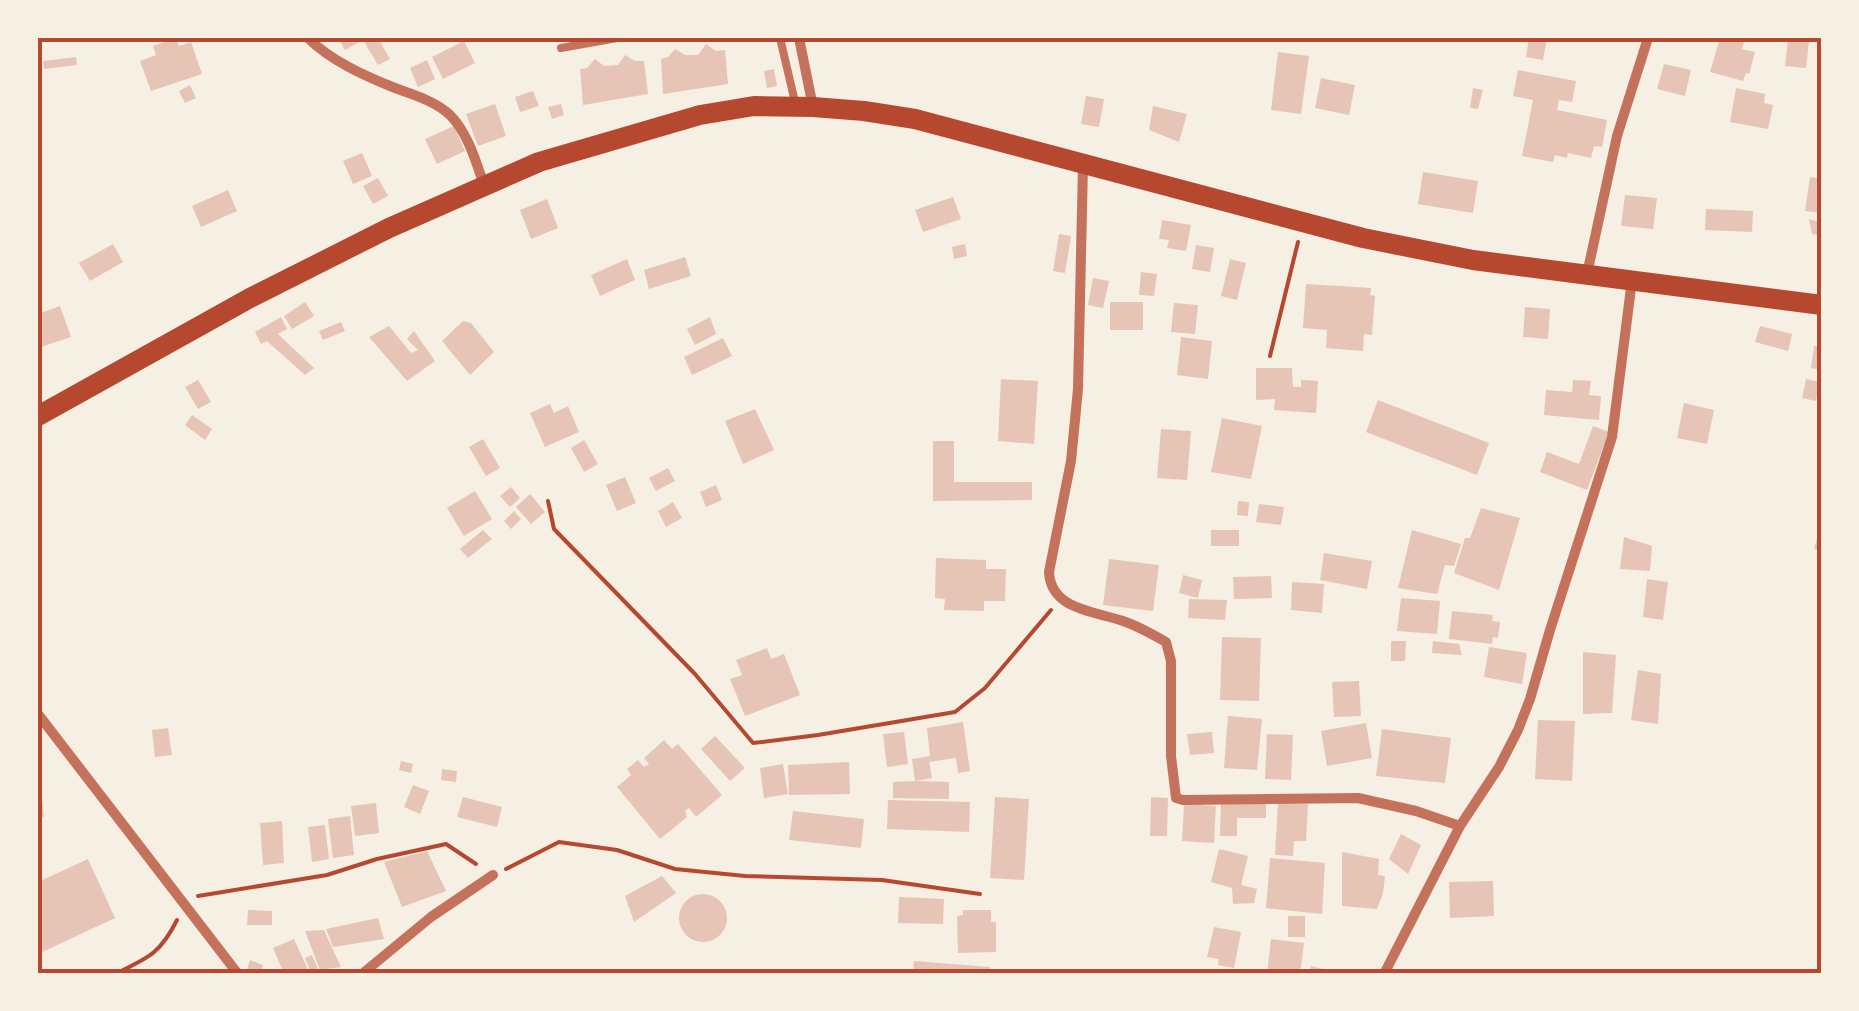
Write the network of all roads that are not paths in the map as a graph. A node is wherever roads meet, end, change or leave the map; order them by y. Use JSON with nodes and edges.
{"nodes":[{"id":1,"x":308,"y":38,"type":"edge"},
{"id":2,"x":617,"y":38,"type":"edge"},
{"id":3,"x":780,"y":38,"type":"edge"},
{"id":4,"x":799,"y":38,"type":"edge"},
{"id":5,"x":1648,"y":38,"type":"edge"},
{"id":6,"x":561,"y":48,"type":"dead end"},
{"id":7,"x":805,"y":107,"type":"junction"},
{"id":8,"x":1083,"y":164,"type":"junction"},
{"id":9,"x":484,"y":186,"type":"junction"},
{"id":10,"x":1586,"y":274,"type":"junction"},
{"id":11,"x":1632,"y":279,"type":"junction"},
{"id":12,"x":1822,"y":305,"type":"edge"},
{"id":13,"x":38,"y":416,"type":"edge"},
{"id":14,"x":38,"y":714,"type":"edge"},
{"id":15,"x":1460,"y":826,"type":"junction"},
{"id":16,"x":492,"y":876,"type":"road end"},
{"id":17,"x":238,"y":974,"type":"edge"},
{"id":18,"x":362,"y":974,"type":"edge"},
{"id":19,"x":1384,"y":974,"type":"edge"}],
"edges":[{"from":1,"to":9,"type":"street"},
{"from":2,"to":6,"type":"lane"},
{"from":3,"to":7,"type":"lane"},
{"from":4,"to":7,"type":"street"},
{"from":5,"to":10,"type":"street"},
{"from":7,"to":8,"type":"main road"},
{"from":7,"to":9,"type":"main road"},
{"from":8,"to":10,"type":"main road"},
{"from":8,"to":15,"type":"street"},
{"from":9,"to":13,"type":"main road"},
{"from":10,"to":11,"type":"main road"},
{"from":11,"to":12,"type":"main road"},
{"from":11,"to":15,"type":"street"},
{"from":14,"to":17,"type":"street"},
{"from":15,"to":19,"type":"street"},
{"from":16,"to":18,"type":"street"}]}
